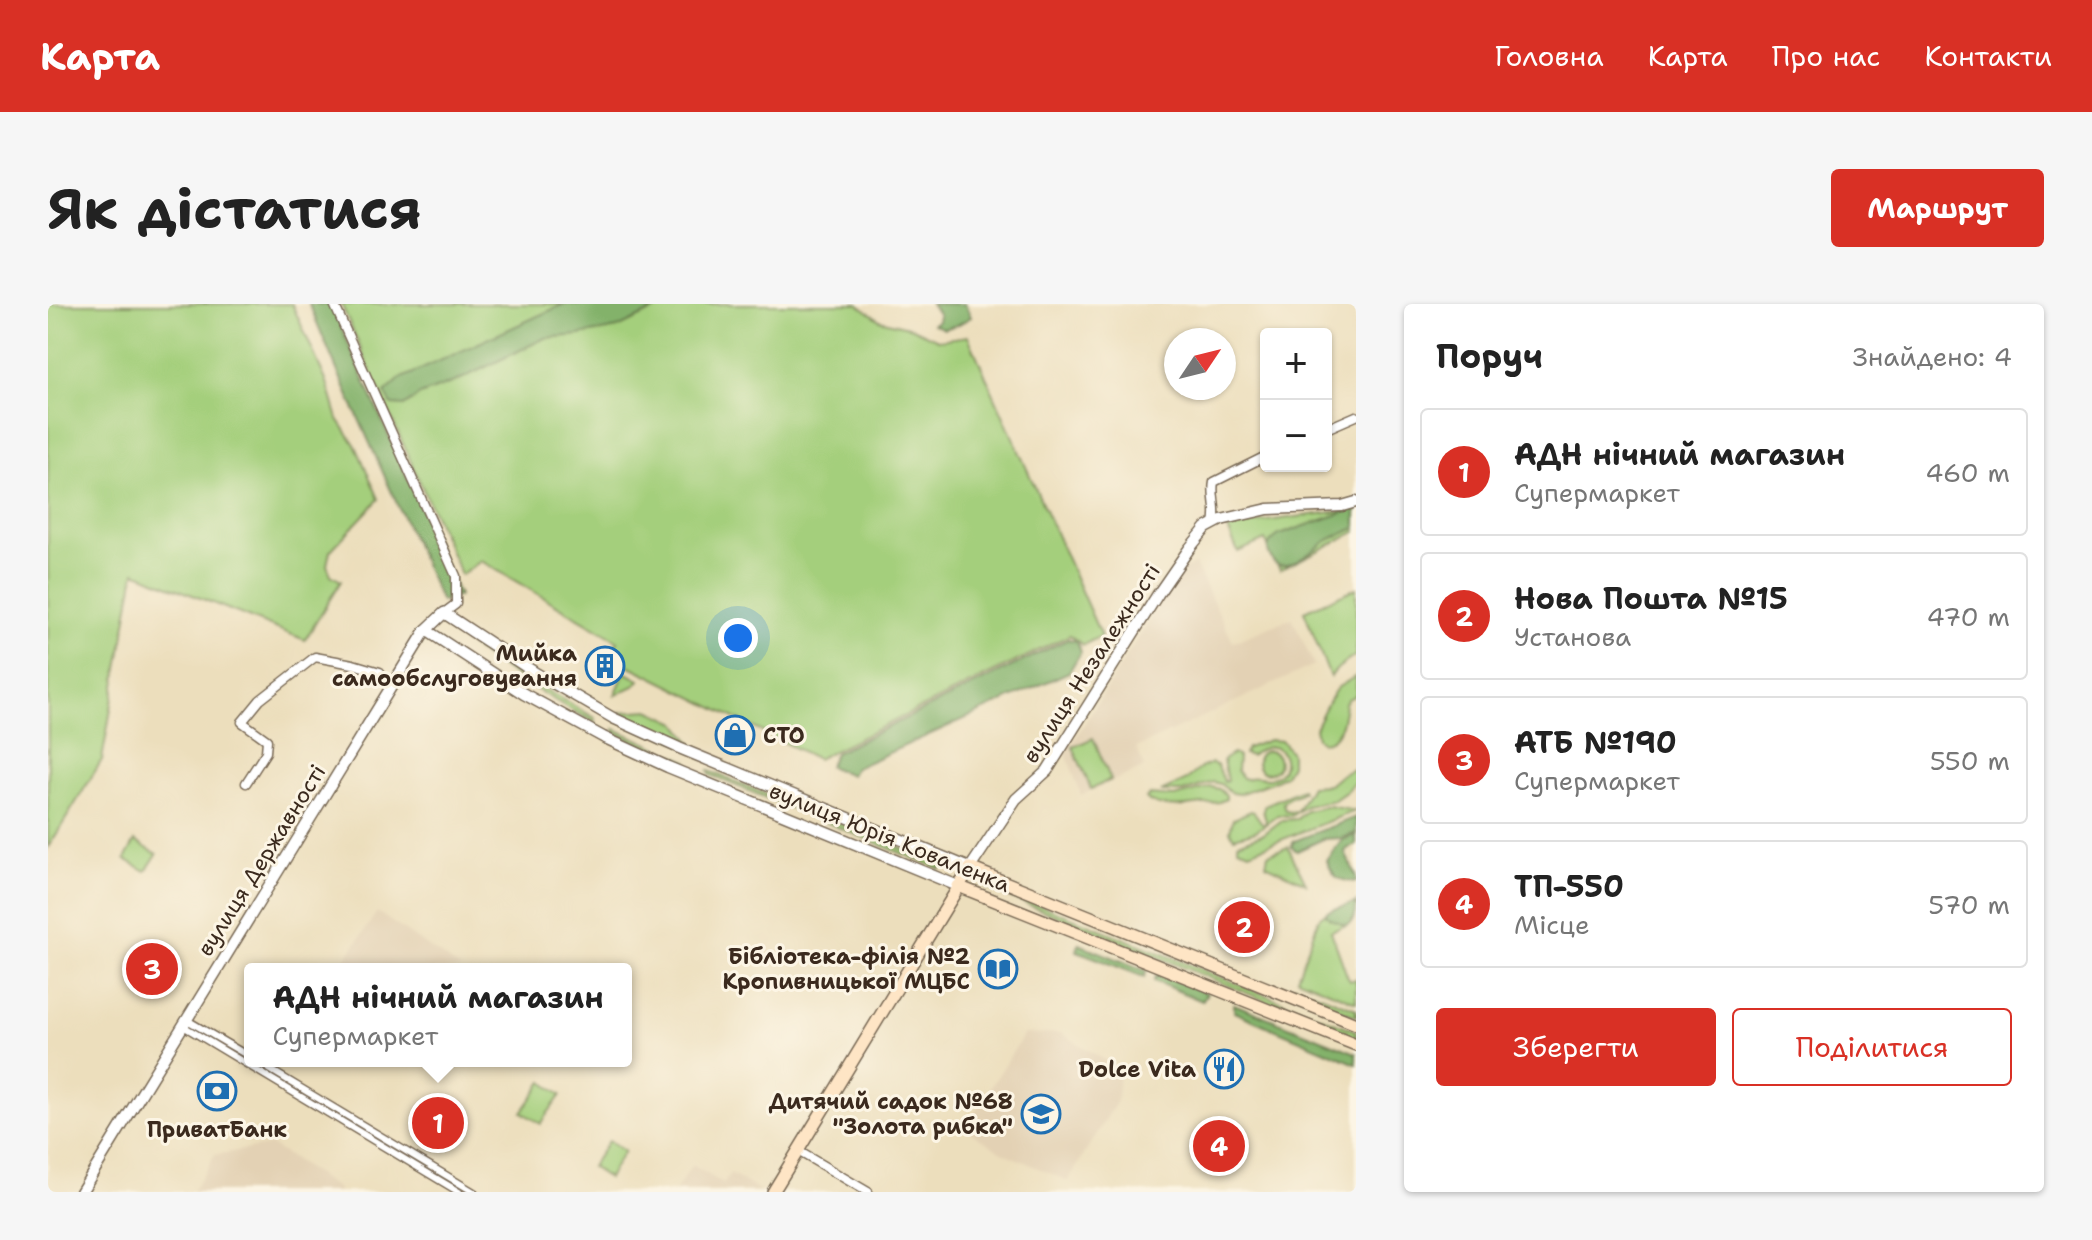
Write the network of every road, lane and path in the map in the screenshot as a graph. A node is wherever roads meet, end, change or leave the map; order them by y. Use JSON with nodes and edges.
{"nodes":[{"id":1,"x":334,"y":304,"type":"edge"},
{"id":2,"x":1356,"y":416,"type":"edge"},
{"id":3,"x":1332,"y":426,"type":"edge"},
{"id":4,"x":1260,"y":459,"type":"edge"},
{"id":5,"x":1356,"y":502,"type":"edge"},
{"id":6,"x":1214,"y":523,"type":"junction"},
{"id":7,"x":444,"y":613,"type":"junction"},
{"id":8,"x":426,"y":630,"type":"junction"},
{"id":9,"x":380,"y":672,"type":"dead end"},
{"id":10,"x":246,"y":783,"type":"dead end"},
{"id":11,"x":970,"y":868,"type":"junction"},
{"id":12,"x":958,"y":886,"type":"junction"},
{"id":13,"x":185,"y":1023,"type":"junction"},
{"id":14,"x":1356,"y":1024,"type":"edge"},
{"id":15,"x":1356,"y":1045,"type":"edge"},
{"id":16,"x":244,"y":1054,"type":"edge"},
{"id":17,"x":244,"y":1059,"type":"edge"},
{"id":18,"x":256,"y":1067,"type":"edge"},
{"id":19,"x":266,"y":1067,"type":"edge"},
{"id":20,"x":798,"y":1151,"type":"junction"},
{"id":21,"x":81,"y":1192,"type":"edge"},
{"id":22,"x":459,"y":1192,"type":"edge"},
{"id":23,"x":474,"y":1192,"type":"edge"},
{"id":24,"x":773,"y":1192,"type":"edge"},
{"id":25,"x":868,"y":1192,"type":"edge"}],
"edges":[{"from":1,"to":7,"type":"street"},
{"from":2,"to":3,"type":"street"},
{"from":4,"to":6,"type":"street"},
{"from":5,"to":6,"type":"street"},
{"from":6,"to":11,"type":"street","name":"вулиця Незалежності"},
{"from":7,"to":8,"type":"street","name":"вулиця Державності"},
{"from":7,"to":11,"type":"street","name":"вулиця Юрія Коваленка"},
{"from":8,"to":12,"type":"street","name":"вулиця Юрія Коваленка"},
{"from":8,"to":13,"type":"street","name":"вулиця Державності"},
{"from":9,"to":10,"type":"street"},
{"from":11,"to":12,"type":"main road","name":"вулиця Незалежності"},
{"from":11,"to":14,"type":"main road","name":"вулиця Юрія Коваленка"},
{"from":12,"to":15,"type":"main road","name":"вулиця Юрія Коваленка"},
{"from":12,"to":20,"type":"main road","name":"вулиця Незалежності"},
{"from":13,"to":16,"type":"street"},
{"from":13,"to":17,"type":"street"},
{"from":13,"to":21,"type":"street","name":"вулиця Державності"},
{"from":18,"to":22,"type":"street"},
{"from":19,"to":23,"type":"street"},
{"from":20,"to":24,"type":"main road","name":"вулиця Незалежності"},
{"from":20,"to":25,"type":"street"}]}
